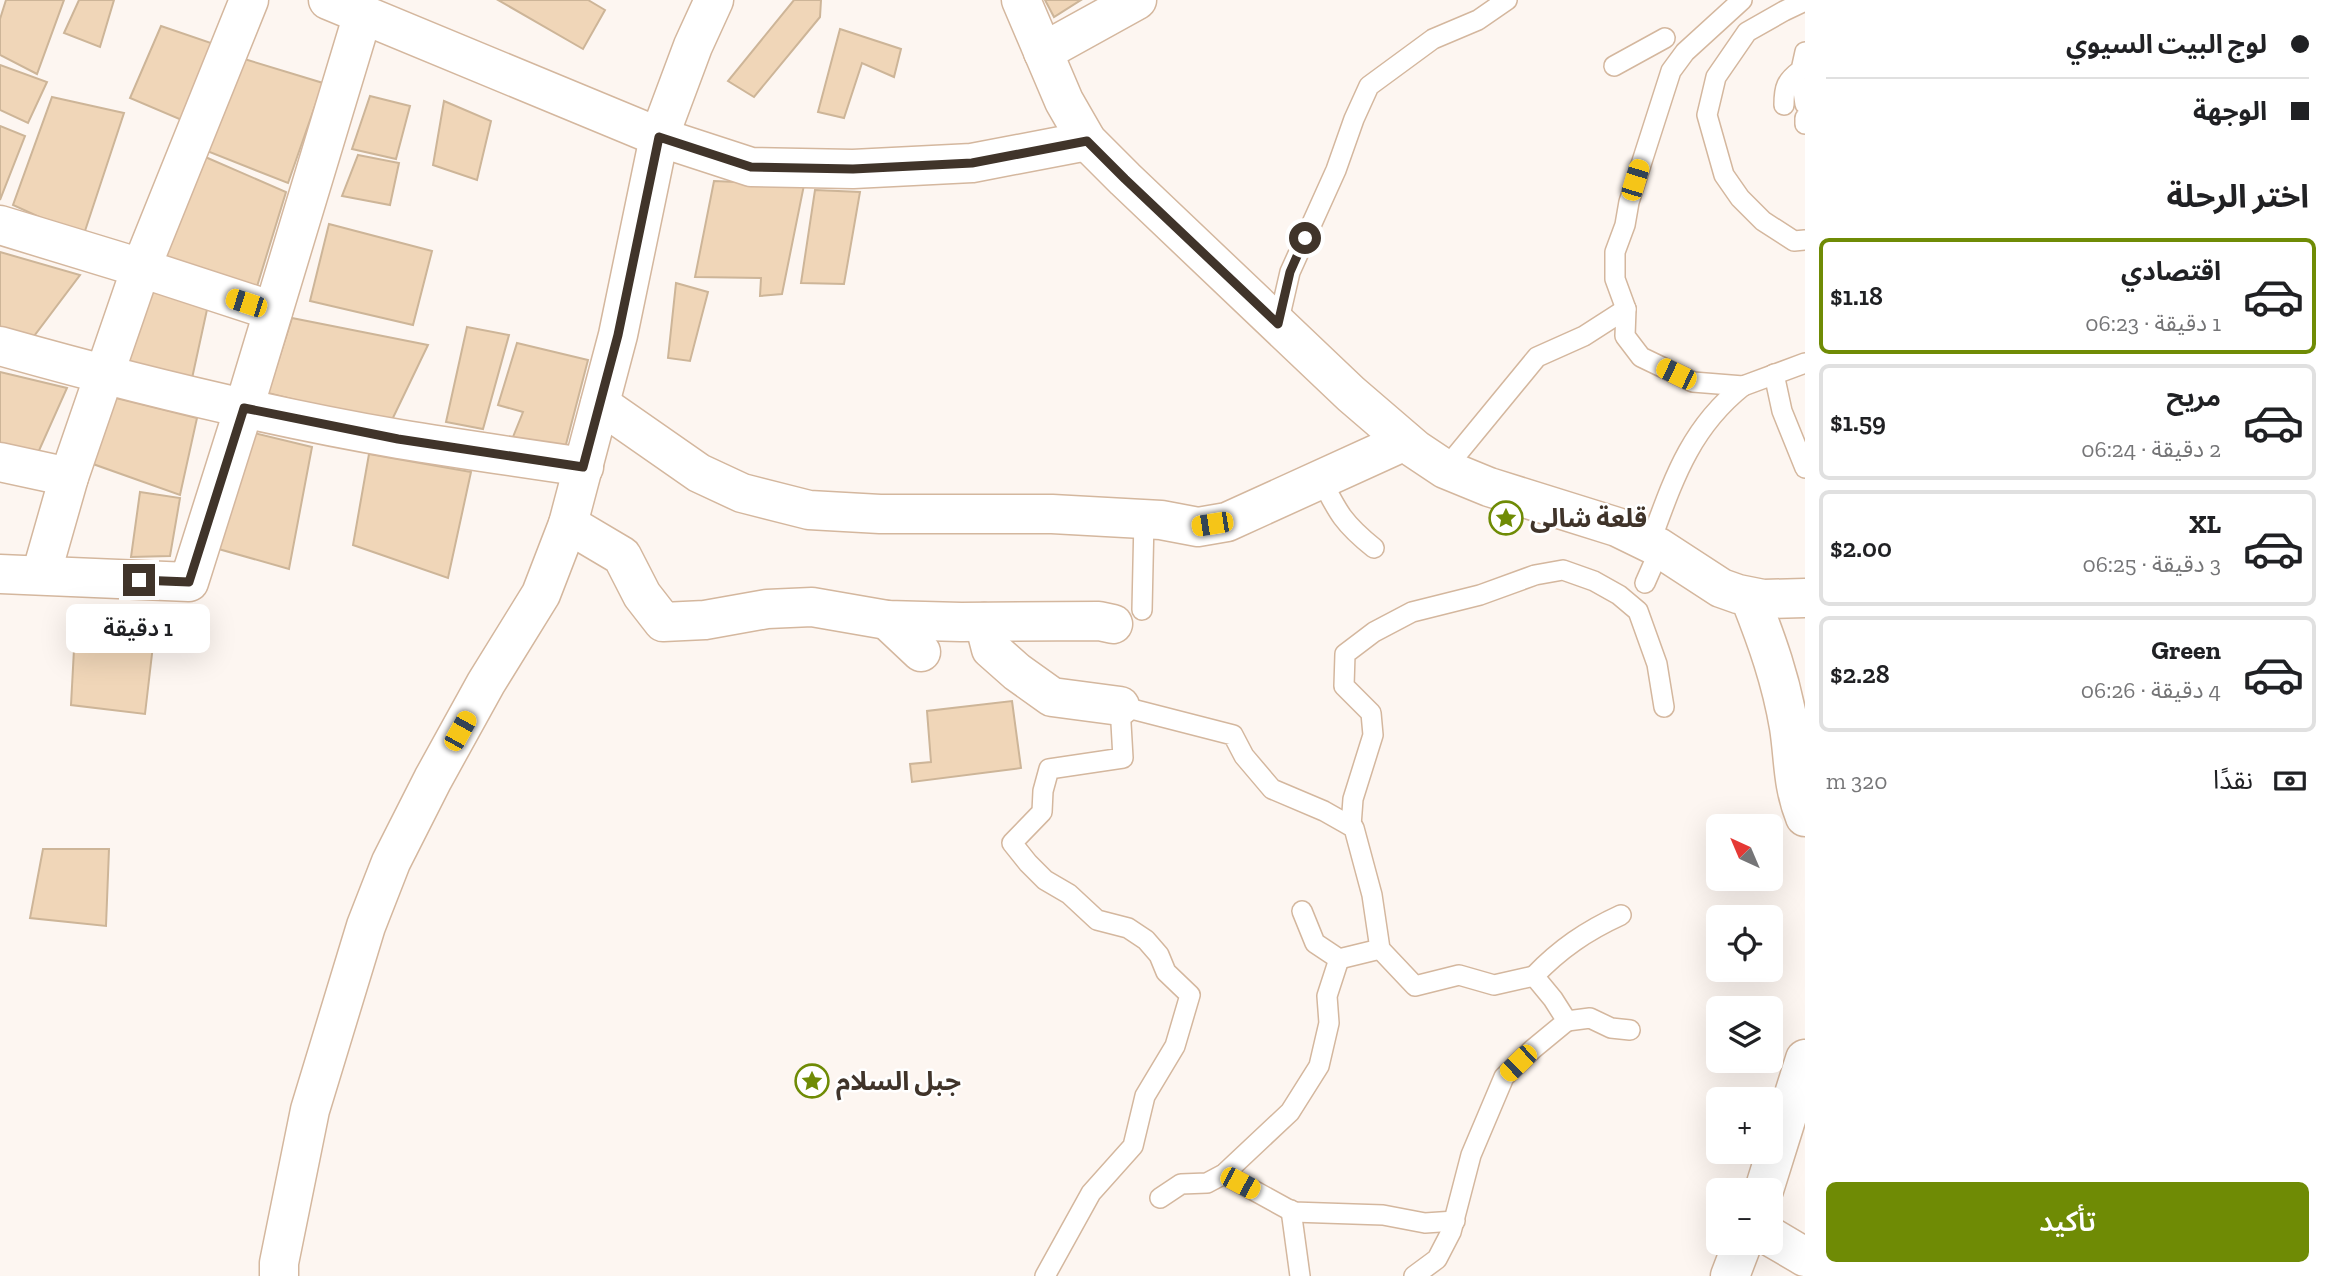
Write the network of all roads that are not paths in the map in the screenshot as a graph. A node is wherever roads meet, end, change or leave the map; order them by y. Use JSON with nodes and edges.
{"nodes":[{"id":1,"x":249,"y":0,"type":"edge"},
{"id":2,"x":714,"y":0,"type":"edge"},
{"id":3,"x":1021,"y":0,"type":"edge"},
{"id":4,"x":1137,"y":0,"type":"edge"},
{"id":5,"x":1507,"y":0,"type":"edge"},
{"id":6,"x":1742,"y":0,"type":"edge"},
{"id":7,"x":1805,"y":1,"type":"edge"},
{"id":8,"x":346,"y":7,"type":"edge"},
{"id":9,"x":1665,"y":38,"type":"dead end"},
{"id":10,"x":1042,"y":52,"type":"junction"},
{"id":11,"x":1805,"y":52,"type":"edge"},
{"id":12,"x":1614,"y":66,"type":"dead end"},
{"id":13,"x":1805,"y":88,"type":"edge"},
{"id":14,"x":1805,"y":104,"type":"edge"},
{"id":15,"x":1784,"y":105,"type":"dead end"},
{"id":16,"x":1805,"y":118,"type":"edge"},
{"id":17,"x":1805,"y":124,"type":"edge"},
{"id":18,"x":659,"y":137,"type":"junction"},
{"id":19,"x":1087,"y":141,"type":"junction"},
{"id":20,"x":0,"y":225,"type":"edge"},
{"id":21,"x":1805,"y":240,"type":"edge"},
{"id":22,"x":141,"y":268,"type":"junction"},
{"id":23,"x":1626,"y":309,"type":"junction"},
{"id":24,"x":273,"y":312,"type":"junction"},
{"id":25,"x":1278,"y":324,"type":"junction"},
{"id":26,"x":0,"y":346,"type":"edge"},
{"id":27,"x":1805,"y":363,"type":"edge"},
{"id":28,"x":1774,"y":374,"type":"junction"},
{"id":29,"x":105,"y":376,"type":"junction"},
{"id":30,"x":1743,"y":386,"type":"junction"},
{"id":31,"x":600,"y":404,"type":"junction"},
{"id":32,"x":244,"y":408,"type":"junction"},
{"id":33,"x":1405,"y":442,"type":"junction"},
{"id":34,"x":0,"y":462,"type":"edge"},
{"id":35,"x":583,"y":467,"type":"junction"},
{"id":36,"x":1805,"y":468,"type":"edge"},
{"id":37,"x":1445,"y":469,"type":"junction"},
{"id":38,"x":69,"y":477,"type":"junction"},
{"id":39,"x":1321,"y":479,"type":"junction"},
{"id":40,"x":1144,"y":519,"type":"junction"},
{"id":41,"x":568,"y":524,"type":"junction"},
{"id":42,"x":1374,"y":548,"type":"dead end"},
{"id":43,"x":1652,"y":558,"type":"junction"},
{"id":44,"x":0,"y":574,"type":"edge"},
{"id":45,"x":41,"y":575,"type":"junction"},
{"id":46,"x":1805,"y":597,"type":"edge"},
{"id":47,"x":1750,"y":598,"type":"junction"},
{"id":48,"x":1127,"y":617,"type":"joint"},
{"id":49,"x":887,"y":620,"type":"junction"},
{"id":50,"x":984,"y":622,"type":"junction"},
{"id":51,"x":921,"y":652,"type":"dead end"},
{"id":52,"x":1119,"y":706,"type":"junction"},
{"id":53,"x":1664,"y":707,"type":"dead end"},
{"id":54,"x":1805,"y":817,"type":"edge"},
{"id":55,"x":1351,"y":826,"type":"junction"},
{"id":56,"x":1302,"y":911,"type":"dead end"},
{"id":57,"x":1621,"y":915,"type":"dead end"},
{"id":58,"x":1380,"y":949,"type":"junction"},
{"id":59,"x":1339,"y":959,"type":"junction"},
{"id":60,"x":1534,"y":976,"type":"junction"},
{"id":61,"x":1567,"y":1021,"type":"junction"},
{"id":62,"x":1630,"y":1030,"type":"dead end"},
{"id":63,"x":1805,"y":1059,"type":"edge"},
{"id":64,"x":1224,"y":1174,"type":"junction"},
{"id":65,"x":1768,"y":1178,"type":"edge"},
{"id":66,"x":1160,"y":1198,"type":"dead end"},
{"id":67,"x":1291,"y":1210,"type":"junction"},
{"id":68,"x":1455,"y":1221,"type":"junction"},
{"id":69,"x":1783,"y":1244,"type":"edge"},
{"id":70,"x":1738,"y":1255,"type":"edge"},
{"id":71,"x":1805,"y":1257,"type":"edge"},
{"id":72,"x":279,"y":1276,"type":"edge"},
{"id":73,"x":1045,"y":1276,"type":"edge"},
{"id":74,"x":1300,"y":1276,"type":"edge"},
{"id":75,"x":1415,"y":1276,"type":"edge"},
{"id":76,"x":1730,"y":1276,"type":"edge"}],
"edges":[{"from":1,"to":22,"type":"street"},
{"from":2,"to":18,"type":"street"},
{"from":3,"to":10,"type":"street"},
{"from":4,"to":10,"type":"street"},
{"from":5,"to":25,"type":"lane"},
{"from":6,"to":23,"type":"lane"},
{"from":7,"to":21,"type":"lane"},
{"from":8,"to":18,"type":"street"},
{"from":8,"to":24,"type":"street"},
{"from":9,"to":12,"type":"lane"},
{"from":10,"to":19,"type":"street"},
{"from":11,"to":15,"type":"lane"},
{"from":13,"to":14,"type":"lane"},
{"from":16,"to":17,"type":"lane"},
{"from":18,"to":19,"type":"street"},
{"from":18,"to":31,"type":"street"},
{"from":19,"to":25,"type":"street"},
{"from":20,"to":22,"type":"street"},
{"from":22,"to":24,"type":"street"},
{"from":22,"to":29,"type":"street"},
{"from":23,"to":30,"type":"lane"},
{"from":23,"to":37,"type":"lane"},
{"from":24,"to":32,"type":"street"},
{"from":25,"to":33,"type":"street"},
{"from":26,"to":29,"type":"street"},
{"from":27,"to":28,"type":"lane"},
{"from":28,"to":30,"type":"lane"},
{"from":28,"to":36,"type":"lane"},
{"from":29,"to":32,"type":"street"},
{"from":29,"to":38,"type":"street"},
{"from":30,"to":43,"type":"lane"},
{"from":31,"to":35,"type":"street"},
{"from":31,"to":40,"type":"street"},
{"from":32,"to":35,"type":"street"},
{"from":32,"to":45,"type":"street"},
{"from":33,"to":37,"type":"street"},
{"from":33,"to":39,"type":"street"},
{"from":34,"to":38,"type":"street"},
{"from":35,"to":41,"type":"street"},
{"from":37,"to":43,"type":"street"},
{"from":38,"to":45,"type":"street"},
{"from":39,"to":40,"type":"street"},
{"from":39,"to":42,"type":"lane"},
{"from":40,"to":48,"type":"lane"},
{"from":41,"to":49,"type":"street"},
{"from":41,"to":72,"type":"street"},
{"from":43,"to":47,"type":"street"},
{"from":44,"to":45,"type":"street"},
{"from":46,"to":47,"type":"street"},
{"from":47,"to":54,"type":"street"},
{"from":48,"to":50,"type":"street"},
{"from":49,"to":50,"type":"street"},
{"from":49,"to":51,"type":"street"},
{"from":50,"to":52,"type":"street"},
{"from":52,"to":55,"type":"lane"},
{"from":52,"to":73,"type":"lane"},
{"from":53,"to":55,"type":"lane"},
{"from":55,"to":58,"type":"lane"},
{"from":56,"to":59,"type":"lane"},
{"from":57,"to":60,"type":"lane"},
{"from":58,"to":59,"type":"lane"},
{"from":58,"to":60,"type":"lane"},
{"from":59,"to":64,"type":"lane"},
{"from":60,"to":61,"type":"lane"},
{"from":61,"to":62,"type":"lane"},
{"from":61,"to":68,"type":"lane"},
{"from":63,"to":65,"type":"street"},
{"from":64,"to":66,"type":"lane"},
{"from":64,"to":67,"type":"lane"},
{"from":67,"to":68,"type":"lane"},
{"from":67,"to":74,"type":"lane"},
{"from":68,"to":75,"type":"lane"},
{"from":69,"to":71,"type":"street"},
{"from":70,"to":76,"type":"street"}]}
